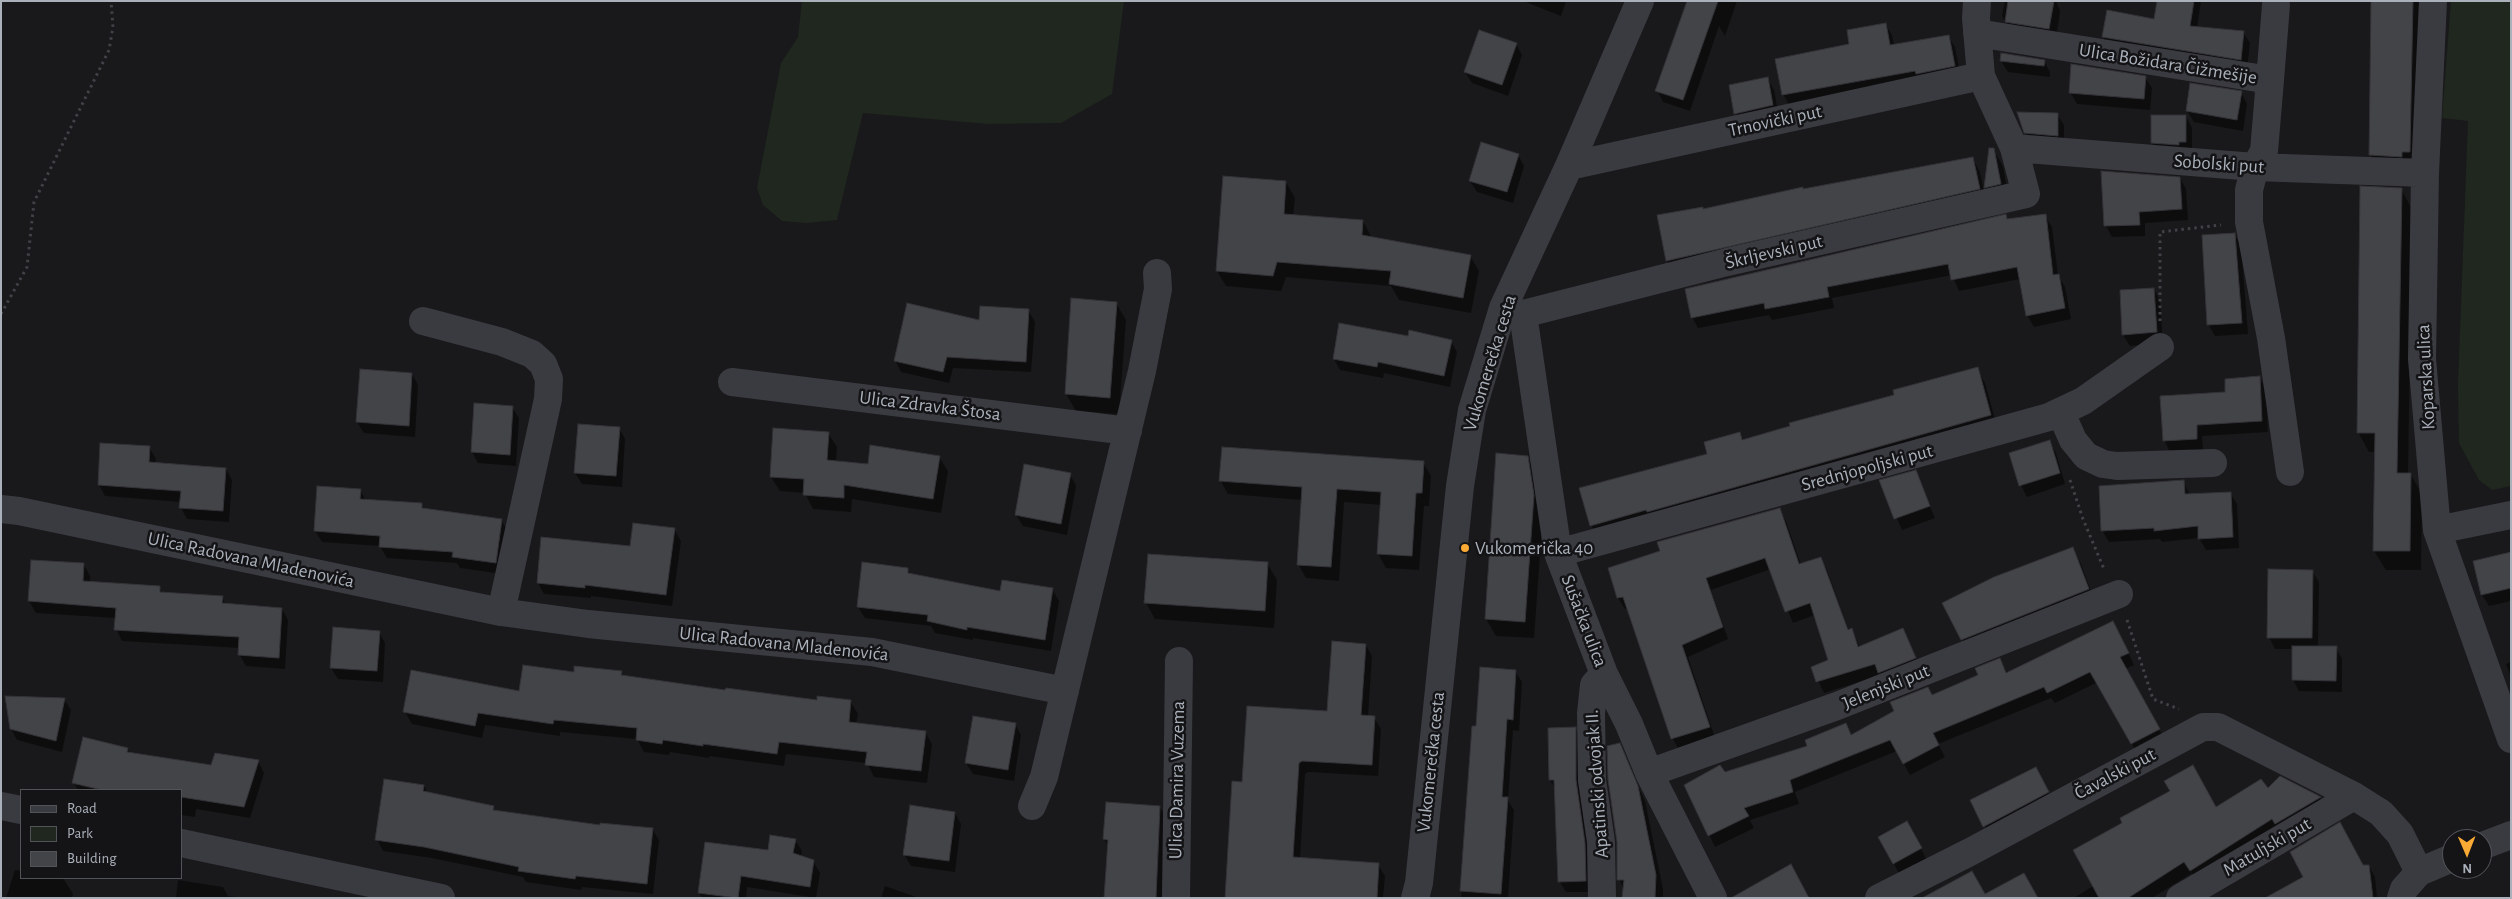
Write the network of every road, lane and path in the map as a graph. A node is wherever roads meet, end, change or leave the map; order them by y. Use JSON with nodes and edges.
{"nodes":[{"id":1,"x":111,"y":1,"type":"edge"},
{"id":2,"x":1640,"y":1,"type":"edge"},
{"id":3,"x":1977,"y":1,"type":"edge"},
{"id":4,"x":2433,"y":1,"type":"edge"},
{"id":5,"x":2276,"y":5,"type":"dead end"},
{"id":6,"x":1977,"y":33,"type":"junction"},
{"id":7,"x":1980,"y":76,"type":"junction"},
{"id":8,"x":2270,"y":80,"type":"junction"},
{"id":9,"x":2014,"y":148,"type":"junction"},
{"id":10,"x":1569,"y":166,"type":"junction"},
{"id":11,"x":2254,"y":167,"type":"junction"},
{"id":12,"x":2425,"y":173,"type":"junction"},
{"id":13,"x":2249,"y":222,"type":"junction"},
{"id":14,"x":1157,"y":273,"type":"dead end"},
{"id":15,"x":1513,"y":311,"type":"junction"},
{"id":16,"x":1,"y":314,"type":"edge"},
{"id":17,"x":423,"y":321,"type":"dead end"},
{"id":18,"x":2160,"y":347,"type":"joint"},
{"id":19,"x":732,"y":382,"type":"dead end"},
{"id":20,"x":2060,"y":413,"type":"junction"},
{"id":21,"x":1128,"y":431,"type":"junction"},
{"id":22,"x":2213,"y":463,"type":"dead end"},
{"id":23,"x":2290,"y":472,"type":"dead end"},
{"id":24,"x":1,"y":509,"type":"edge"},
{"id":25,"x":2511,"y":516,"type":"edge"},
{"id":26,"x":2437,"y":530,"type":"junction"},
{"id":27,"x":1558,"y":553,"type":"junction"},
{"id":28,"x":2119,"y":594,"type":"dead end"},
{"id":29,"x":501,"y":612,"type":"junction"},
{"id":30,"x":1179,"y":661,"type":"dead end"},
{"id":31,"x":1604,"y":674,"type":"junction"},
{"id":32,"x":1065,"y":691,"type":"junction"},
{"id":33,"x":2511,"y":739,"type":"edge"},
{"id":34,"x":1649,"y":773,"type":"junction"},
{"id":35,"x":2354,"y":796,"type":"junction"},
{"id":36,"x":1,"y":806,"type":"edge"},
{"id":37,"x":1032,"y":806,"type":"dead end"},
{"id":38,"x":20,"y":810,"type":"edge"},
{"id":39,"x":2511,"y":835,"type":"edge"},
{"id":40,"x":2492,"y":842,"type":"edge"},
{"id":41,"x":182,"y":843,"type":"edge"},
{"id":42,"x":2442,"y":862,"type":"edge"},
{"id":43,"x":2419,"y":872,"type":"junction"},
{"id":44,"x":441,"y":898,"type":"edge"},
{"id":45,"x":1176,"y":898,"type":"edge"},
{"id":46,"x":1415,"y":898,"type":"edge"},
{"id":47,"x":1602,"y":898,"type":"edge"},
{"id":48,"x":1713,"y":898,"type":"edge"},
{"id":49,"x":1878,"y":898,"type":"edge"},
{"id":50,"x":2180,"y":898,"type":"edge"},
{"id":51,"x":2401,"y":898,"type":"edge"}],
"edges":[{"from":1,"to":16,"type":"path"},
{"from":2,"to":10,"type":"street","name":"Vukomerečka cesta"},
{"from":3,"to":6,"type":"street"},
{"from":4,"to":12,"type":"street","name":"Koparska ulica"},
{"from":5,"to":8,"type":"street"},
{"from":6,"to":7,"type":"street"},
{"from":6,"to":8,"type":"street","name":"Ulica Božidara Čižmešije"},
{"from":7,"to":9,"type":"street"},
{"from":7,"to":10,"type":"street","name":"Trnovički put"},
{"from":8,"to":11,"type":"street","name":"Ulica Božidara Čižmešije"},
{"from":9,"to":11,"type":"street","name":"Sobolski put"},
{"from":9,"to":15,"type":"street","name":"Škrljevski put"},
{"from":10,"to":15,"type":"street","name":"Vukomerečka cesta"},
{"from":11,"to":12,"type":"street","name":"Sobolski put"},
{"from":11,"to":13,"type":"street","name":"Ulica Božidara Čižmešije"},
{"from":12,"to":26,"type":"street","name":"Koparska ulica"},
{"from":13,"to":18,"type":"path"},
{"from":13,"to":23,"type":"street","name":"Ulica Božidara Čižmešije"},
{"from":14,"to":21,"type":"street"},
{"from":15,"to":27,"type":"street","name":"Sušačka ulica"},
{"from":15,"to":46,"type":"street","name":"Vukomerečka cesta"},
{"from":17,"to":29,"type":"street"},
{"from":18,"to":20,"type":"street","name":"Srednjopoljski put"},
{"from":19,"to":21,"type":"street","name":"Ulica Zdravka Štosa"},
{"from":20,"to":22,"type":"street"},
{"from":20,"to":27,"type":"street","name":"Srednjopoljski put"},
{"from":21,"to":32,"type":"street"},
{"from":24,"to":29,"type":"street","name":"Ulica Radovana Mladenovića"},
{"from":25,"to":26,"type":"street"},
{"from":26,"to":33,"type":"street","name":"Koparska ulica"},
{"from":27,"to":31,"type":"street","name":"Sušačka ulica"},
{"from":28,"to":34,"type":"street","name":"Jelenjski put"},
{"from":29,"to":32,"type":"street","name":"Ulica Radovana Mladenovića"},
{"from":30,"to":45,"type":"street","name":"Ulica Damira Vuzema"},
{"from":31,"to":34,"type":"street","name":"Sušačka ulica"},
{"from":31,"to":47,"type":"street","name":"Apatinski odvojak II."},
{"from":32,"to":37,"type":"street"},
{"from":34,"to":48,"type":"street","name":"Sušačka ulica"},
{"from":35,"to":43,"type":"street","name":"Čavalski put"},
{"from":35,"to":49,"type":"street","name":"Čavalski put"},
{"from":35,"to":50,"type":"street","name":"Matuljski put"},
{"from":36,"to":38,"type":"street"},
{"from":39,"to":40,"type":"street"},
{"from":41,"to":44,"type":"street"},
{"from":42,"to":43,"type":"street"},
{"from":43,"to":51,"type":"street"}]}
